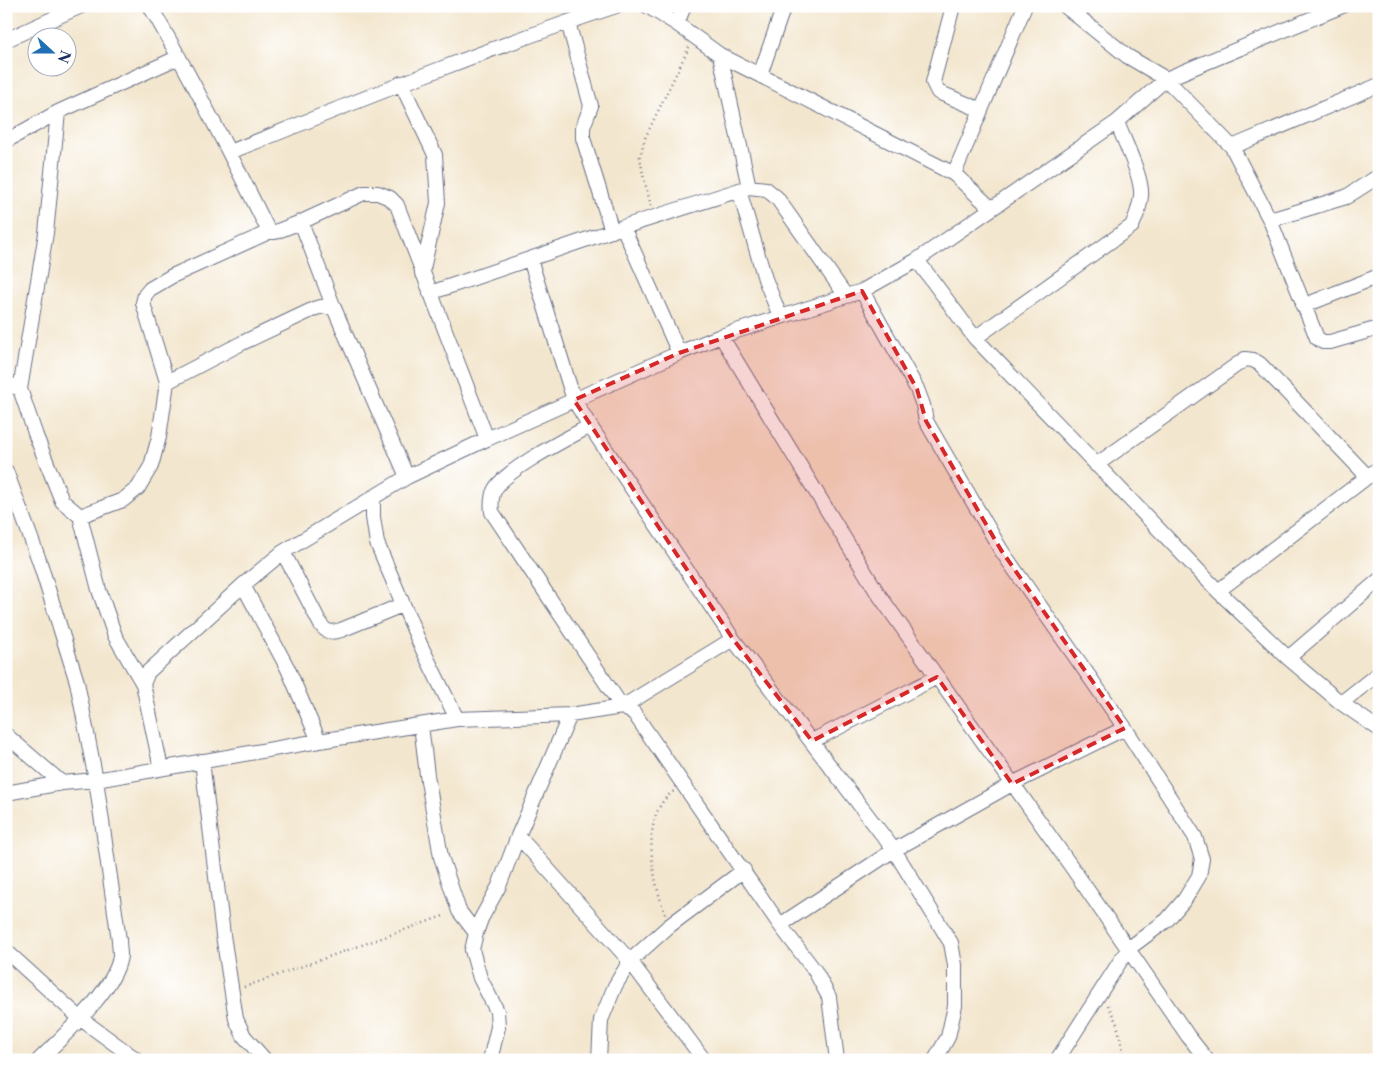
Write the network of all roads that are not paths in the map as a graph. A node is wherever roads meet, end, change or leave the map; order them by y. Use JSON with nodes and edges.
{"nodes":[{"id":1,"x":81,"y":6,"type":"edge"},
{"id":2,"x":150,"y":6,"type":"edge"},
{"id":3,"x":616,"y":6,"type":"edge"},
{"id":4,"x":648,"y":6,"type":"edge"},
{"id":5,"x":684,"y":6,"type":"edge"},
{"id":6,"x":784,"y":6,"type":"edge"},
{"id":7,"x":953,"y":6,"type":"edge"},
{"id":8,"x":1025,"y":6,"type":"edge"},
{"id":9,"x":1065,"y":6,"type":"edge"},
{"id":10,"x":1342,"y":6,"type":"edge"},
{"id":11,"x":568,"y":22,"type":"junction"},
{"id":12,"x":677,"y":24,"type":"junction"},
{"id":13,"x":6,"y":40,"type":"edge"},
{"id":14,"x":720,"y":55,"type":"junction"},
{"id":15,"x":179,"y":57,"type":"junction"},
{"id":16,"x":760,"y":75,"type":"junction"},
{"id":17,"x":1166,"y":79,"type":"junction"},
{"id":18,"x":402,"y":83,"type":"junction"},
{"id":19,"x":1379,"y":85,"type":"edge"},
{"id":20,"x":981,"y":110,"type":"junction"},
{"id":21,"x":58,"y":112,"type":"junction"},
{"id":22,"x":1116,"y":122,"type":"junction"},
{"id":23,"x":6,"y":141,"type":"edge"},
{"id":24,"x":1232,"y":147,"type":"junction"},
{"id":25,"x":230,"y":152,"type":"junction"},
{"id":26,"x":954,"y":174,"type":"junction"},
{"id":27,"x":1379,"y":176,"type":"edge"},
{"id":28,"x":744,"y":188,"type":"junction"},
{"id":29,"x":991,"y":208,"type":"junction"},
{"id":30,"x":1270,"y":220,"type":"junction"},
{"id":31,"x":301,"y":222,"type":"junction"},
{"id":32,"x":618,"y":229,"type":"junction"},
{"id":33,"x":269,"y":232,"type":"junction"},
{"id":34,"x":530,"y":259,"type":"junction"},
{"id":35,"x":917,"y":260,"type":"junction"},
{"id":36,"x":422,"y":273,"type":"junction"},
{"id":37,"x":1379,"y":276,"type":"edge"},
{"id":38,"x":862,"y":291,"type":"junction"},
{"id":39,"x":430,"y":292,"type":"junction"},
{"id":40,"x":846,"y":296,"type":"junction"},
{"id":41,"x":1303,"y":306,"type":"junction"},
{"id":42,"x":334,"y":308,"type":"junction"},
{"id":43,"x":780,"y":316,"type":"junction"},
{"id":44,"x":1379,"y":330,"type":"edge"},
{"id":45,"x":721,"y":336,"type":"junction"},
{"id":46,"x":975,"y":338,"type":"junction"},
{"id":47,"x":679,"y":353,"type":"junction"},
{"id":48,"x":167,"y":382,"type":"junction"},
{"id":49,"x":6,"y":383,"type":"edge"},
{"id":50,"x":20,"y":389,"type":"junction"},
{"id":51,"x":574,"y":400,"type":"junction"},
{"id":52,"x":590,"y":426,"type":"junction"},
{"id":53,"x":487,"y":439,"type":"junction"},
{"id":54,"x":1096,"y":465,"type":"junction"},
{"id":55,"x":6,"y":471,"type":"edge"},
{"id":56,"x":1374,"y":472,"type":"edge"},
{"id":57,"x":407,"y":477,"type":"junction"},
{"id":58,"x":373,"y":497,"type":"junction"},
{"id":59,"x":80,"y":516,"type":"junction"},
{"id":60,"x":283,"y":552,"type":"junction"},
{"id":61,"x":1379,"y":580,"type":"edge"},
{"id":62,"x":243,"y":585,"type":"junction"},
{"id":63,"x":1218,"y":591,"type":"junction"},
{"id":64,"x":402,"y":605,"type":"junction"},
{"id":65,"x":733,"y":639,"type":"junction"},
{"id":66,"x":1288,"y":658,"type":"junction"},
{"id":67,"x":1379,"y":673,"type":"edge"},
{"id":68,"x":937,"y":677,"type":"junction"},
{"id":69,"x":143,"y":684,"type":"junction"},
{"id":70,"x":1341,"y":703,"type":"junction"},
{"id":71,"x":622,"y":707,"type":"junction"},
{"id":72,"x":570,"y":714,"type":"junction"},
{"id":73,"x":457,"y":719,"type":"junction"},
{"id":74,"x":421,"y":725,"type":"junction"},
{"id":75,"x":1125,"y":728,"type":"junction"},
{"id":76,"x":1379,"y":729,"type":"edge"},
{"id":77,"x":6,"y":734,"type":"edge"},
{"id":78,"x":319,"y":740,"type":"junction"},
{"id":79,"x":812,"y":741,"type":"junction"},
{"id":80,"x":202,"y":761,"type":"junction"},
{"id":81,"x":161,"y":768,"type":"junction"},
{"id":82,"x":96,"y":780,"type":"junction"},
{"id":83,"x":62,"y":783,"type":"junction"},
{"id":84,"x":1012,"y":784,"type":"junction"},
{"id":85,"x":6,"y":793,"type":"edge"},
{"id":86,"x":518,"y":836,"type":"junction"},
{"id":87,"x":894,"y":850,"type":"junction"},
{"id":88,"x":744,"y":870,"type":"junction"},
{"id":89,"x":780,"y":925,"type":"junction"},
{"id":90,"x":476,"y":933,"type":"junction"},
{"id":91,"x":1128,"y":949,"type":"junction"},
{"id":92,"x":6,"y":951,"type":"edge"},
{"id":93,"x":630,"y":962,"type":"junction"},
{"id":94,"x":82,"y":1019,"type":"junction"},
{"id":95,"x":133,"y":1059,"type":"edge"},
{"id":96,"x":39,"y":1060,"type":"edge"},
{"id":97,"x":265,"y":1060,"type":"edge"},
{"id":98,"x":490,"y":1060,"type":"edge"},
{"id":99,"x":599,"y":1060,"type":"edge"},
{"id":100,"x":704,"y":1060,"type":"edge"},
{"id":101,"x":837,"y":1060,"type":"edge"},
{"id":102,"x":934,"y":1060,"type":"edge"},
{"id":103,"x":1057,"y":1060,"type":"edge"},
{"id":104,"x":1207,"y":1060,"type":"edge"}],
"edges":[{"from":1,"to":13,"type":"street"},
{"from":2,"to":15,"type":"street"},
{"from":3,"to":11,"type":"street"},
{"from":4,"to":12,"type":"street"},
{"from":5,"to":12,"type":"street"},
{"from":6,"to":16,"type":"street"},
{"from":7,"to":20,"type":"street"},
{"from":8,"to":20,"type":"street"},
{"from":9,"to":17,"type":"street"},
{"from":10,"to":17,"type":"street"},
{"from":11,"to":18,"type":"street"},
{"from":11,"to":32,"type":"street"},
{"from":12,"to":14,"type":"street"},
{"from":14,"to":16,"type":"street"},
{"from":14,"to":28,"type":"street"},
{"from":15,"to":21,"type":"street"},
{"from":15,"to":25,"type":"street"},
{"from":16,"to":26,"type":"street"},
{"from":17,"to":22,"type":"street"},
{"from":17,"to":24,"type":"street"},
{"from":18,"to":25,"type":"street"},
{"from":18,"to":36,"type":"street"},
{"from":19,"to":24,"type":"street"},
{"from":20,"to":26,"type":"street"},
{"from":21,"to":23,"type":"street"},
{"from":21,"to":50,"type":"street"},
{"from":22,"to":29,"type":"street"},
{"from":22,"to":46,"type":"street"},
{"from":24,"to":30,"type":"street"},
{"from":25,"to":33,"type":"street"},
{"from":26,"to":29,"type":"street"},
{"from":27,"to":30,"type":"street"},
{"from":28,"to":32,"type":"street"},
{"from":28,"to":40,"type":"street"},
{"from":28,"to":43,"type":"street"},
{"from":29,"to":35,"type":"street"},
{"from":30,"to":41,"type":"street"},
{"from":31,"to":33,"type":"street"},
{"from":31,"to":36,"type":"street"},
{"from":31,"to":42,"type":"street"},
{"from":32,"to":34,"type":"street"},
{"from":32,"to":47,"type":"street"},
{"from":33,"to":48,"type":"street"},
{"from":34,"to":39,"type":"street"},
{"from":34,"to":51,"type":"street"},
{"from":35,"to":38,"type":"street"},
{"from":35,"to":46,"type":"street"},
{"from":36,"to":39,"type":"street"},
{"from":37,"to":41,"type":"street"},
{"from":38,"to":40,"type":"street"},
{"from":38,"to":75,"type":"street"},
{"from":39,"to":53,"type":"street"},
{"from":40,"to":43,"type":"street"},
{"from":41,"to":44,"type":"street"},
{"from":42,"to":48,"type":"street"},
{"from":42,"to":57,"type":"street"},
{"from":43,"to":45,"type":"street"},
{"from":45,"to":47,"type":"street"},
{"from":45,"to":68,"type":"street"},
{"from":46,"to":54,"type":"street"},
{"from":47,"to":51,"type":"street"},
{"from":48,"to":59,"type":"street"},
{"from":49,"to":50,"type":"street"},
{"from":50,"to":59,"type":"street"},
{"from":51,"to":52,"type":"street"},
{"from":51,"to":53,"type":"street"},
{"from":52,"to":65,"type":"street"},
{"from":52,"to":71,"type":"street"},
{"from":53,"to":57,"type":"street"},
{"from":54,"to":56,"type":"street"},
{"from":54,"to":63,"type":"street"},
{"from":55,"to":82,"type":"street"},
{"from":56,"to":63,"type":"street"},
{"from":57,"to":58,"type":"street"},
{"from":58,"to":60,"type":"street"},
{"from":58,"to":64,"type":"street"},
{"from":59,"to":69,"type":"street"},
{"from":60,"to":62,"type":"street"},
{"from":60,"to":64,"type":"street"},
{"from":61,"to":66,"type":"street"},
{"from":62,"to":69,"type":"street"},
{"from":62,"to":78,"type":"street"},
{"from":63,"to":66,"type":"street"},
{"from":64,"to":73,"type":"street"},
{"from":65,"to":71,"type":"street"},
{"from":65,"to":79,"type":"street"},
{"from":66,"to":70,"type":"street"},
{"from":67,"to":70,"type":"street"},
{"from":68,"to":79,"type":"street"},
{"from":68,"to":84,"type":"street"},
{"from":69,"to":81,"type":"street"},
{"from":70,"to":76,"type":"street"},
{"from":71,"to":72,"type":"street"},
{"from":71,"to":88,"type":"street"},
{"from":72,"to":73,"type":"street"},
{"from":72,"to":86,"type":"street"},
{"from":73,"to":74,"type":"street"},
{"from":74,"to":78,"type":"street"},
{"from":74,"to":90,"type":"street"},
{"from":75,"to":84,"type":"street"},
{"from":75,"to":91,"type":"street"},
{"from":77,"to":83,"type":"street"},
{"from":78,"to":80,"type":"street"},
{"from":79,"to":87,"type":"street"},
{"from":80,"to":81,"type":"street"},
{"from":80,"to":97,"type":"street"},
{"from":81,"to":82,"type":"street"},
{"from":82,"to":83,"type":"street"},
{"from":82,"to":94,"type":"street"},
{"from":83,"to":85,"type":"street"},
{"from":84,"to":87,"type":"street"},
{"from":84,"to":91,"type":"street"},
{"from":86,"to":90,"type":"street"},
{"from":86,"to":93,"type":"street"},
{"from":87,"to":89,"type":"street"},
{"from":87,"to":102,"type":"street"},
{"from":88,"to":89,"type":"street"},
{"from":88,"to":93,"type":"street"},
{"from":89,"to":101,"type":"street"},
{"from":90,"to":98,"type":"street"},
{"from":91,"to":103,"type":"street"},
{"from":91,"to":104,"type":"street"},
{"from":92,"to":94,"type":"street"},
{"from":93,"to":99,"type":"street"},
{"from":93,"to":100,"type":"street"},
{"from":94,"to":95,"type":"street"},
{"from":94,"to":96,"type":"street"}]}
